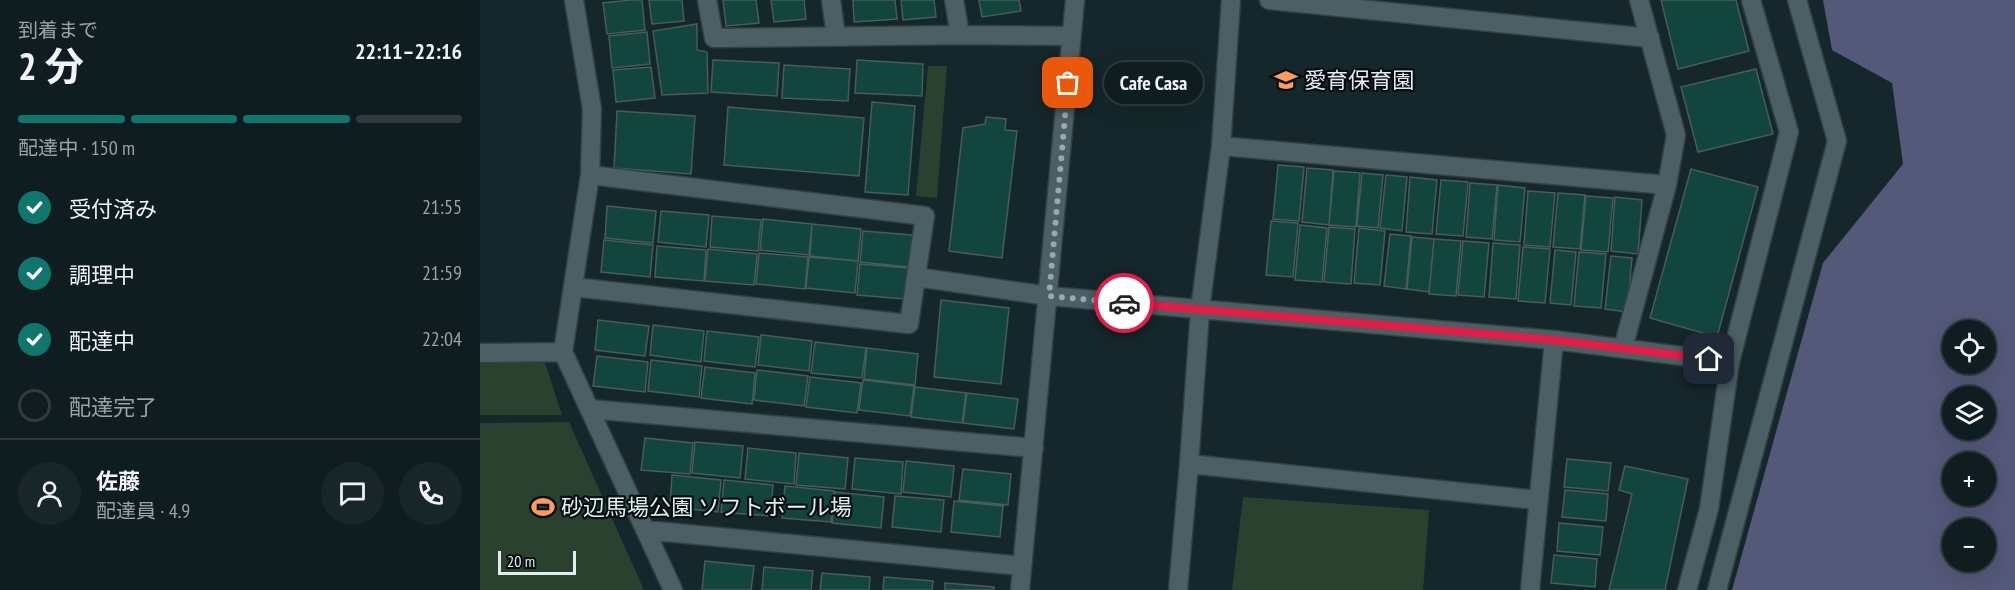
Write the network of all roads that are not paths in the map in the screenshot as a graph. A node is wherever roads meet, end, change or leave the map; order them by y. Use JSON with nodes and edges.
{"nodes":[{"id":1,"x":574,"y":0,"type":"edge"},
{"id":2,"x":707,"y":0,"type":"edge"},
{"id":3,"x":831,"y":0,"type":"edge"},
{"id":4,"x":954,"y":0,"type":"edge"},
{"id":5,"x":1075,"y":0,"type":"edge"},
{"id":6,"x":1231,"y":0,"type":"edge"},
{"id":7,"x":1269,"y":0,"type":"edge"},
{"id":8,"x":1639,"y":0,"type":"edge"},
{"id":9,"x":1751,"y":0,"type":"edge"},
{"id":10,"x":1797,"y":0,"type":"edge"},
{"id":11,"x":960,"y":35,"type":"junction"},
{"id":12,"x":836,"y":36,"type":"junction"},
{"id":13,"x":1072,"y":36,"type":"junction"},
{"id":14,"x":1650,"y":38,"type":"junction"},
{"id":15,"x":1221,"y":146,"type":"junction"},
{"id":16,"x":590,"y":176,"type":"junction"},
{"id":17,"x":1667,"y":185,"type":"junction"},
{"id":18,"x":916,"y":277,"type":"junction"},
{"id":19,"x":573,"y":287,"type":"junction"},
{"id":20,"x":1049,"y":296,"type":"junction"},
{"id":21,"x":1200,"y":310,"type":"junction"},
{"id":22,"x":1554,"y":340,"type":"junction"},
{"id":23,"x":1623,"y":348,"type":"junction"},
{"id":24,"x":563,"y":352,"type":"junction"},
{"id":25,"x":480,"y":353,"type":"edge"},
{"id":26,"x":1730,"y":362,"type":"junction"},
{"id":27,"x":589,"y":409,"type":"junction"},
{"id":28,"x":1034,"y":448,"type":"junction"},
{"id":29,"x":1189,"y":464,"type":"junction"},
{"id":30,"x":1538,"y":500,"type":"junction"},
{"id":31,"x":645,"y":530,"type":"junction"},
{"id":32,"x":1022,"y":566,"type":"junction"},
{"id":33,"x":673,"y":590,"type":"edge"},
{"id":34,"x":1020,"y":590,"type":"edge"},
{"id":35,"x":1178,"y":590,"type":"edge"},
{"id":36,"x":1530,"y":590,"type":"edge"},
{"id":37,"x":1687,"y":590,"type":"edge"},
{"id":38,"x":1718,"y":590,"type":"edge"}],
"edges":[{"from":1,"to":16,"type":"street"},
{"from":2,"to":12,"type":"street"},
{"from":3,"to":12,"type":"street"},
{"from":4,"to":11,"type":"street"},
{"from":5,"to":13,"type":"street"},
{"from":6,"to":15,"type":"street"},
{"from":7,"to":14,"type":"street"},
{"from":8,"to":14,"type":"street"},
{"from":9,"to":26,"type":"street"},
{"from":10,"to":38,"type":"street"},
{"from":11,"to":12,"type":"street"},
{"from":11,"to":13,"type":"street"},
{"from":13,"to":20,"type":"street"},
{"from":14,"to":17,"type":"street"},
{"from":15,"to":17,"type":"street"},
{"from":15,"to":21,"type":"street"},
{"from":16,"to":18,"type":"street"},
{"from":16,"to":19,"type":"street"},
{"from":17,"to":23,"type":"street"},
{"from":18,"to":19,"type":"street"},
{"from":18,"to":20,"type":"street"},
{"from":19,"to":24,"type":"street"},
{"from":20,"to":21,"type":"street"},
{"from":20,"to":28,"type":"street"},
{"from":21,"to":22,"type":"street"},
{"from":21,"to":29,"type":"street"},
{"from":22,"to":23,"type":"street"},
{"from":22,"to":30,"type":"street"},
{"from":23,"to":26,"type":"street"},
{"from":24,"to":25,"type":"street"},
{"from":24,"to":27,"type":"street"},
{"from":26,"to":37,"type":"street"},
{"from":27,"to":28,"type":"street"},
{"from":27,"to":31,"type":"street"},
{"from":28,"to":32,"type":"street"},
{"from":29,"to":30,"type":"street"},
{"from":29,"to":35,"type":"street"},
{"from":30,"to":36,"type":"street"},
{"from":31,"to":32,"type":"street"},
{"from":31,"to":33,"type":"street"},
{"from":32,"to":34,"type":"street"}]}
